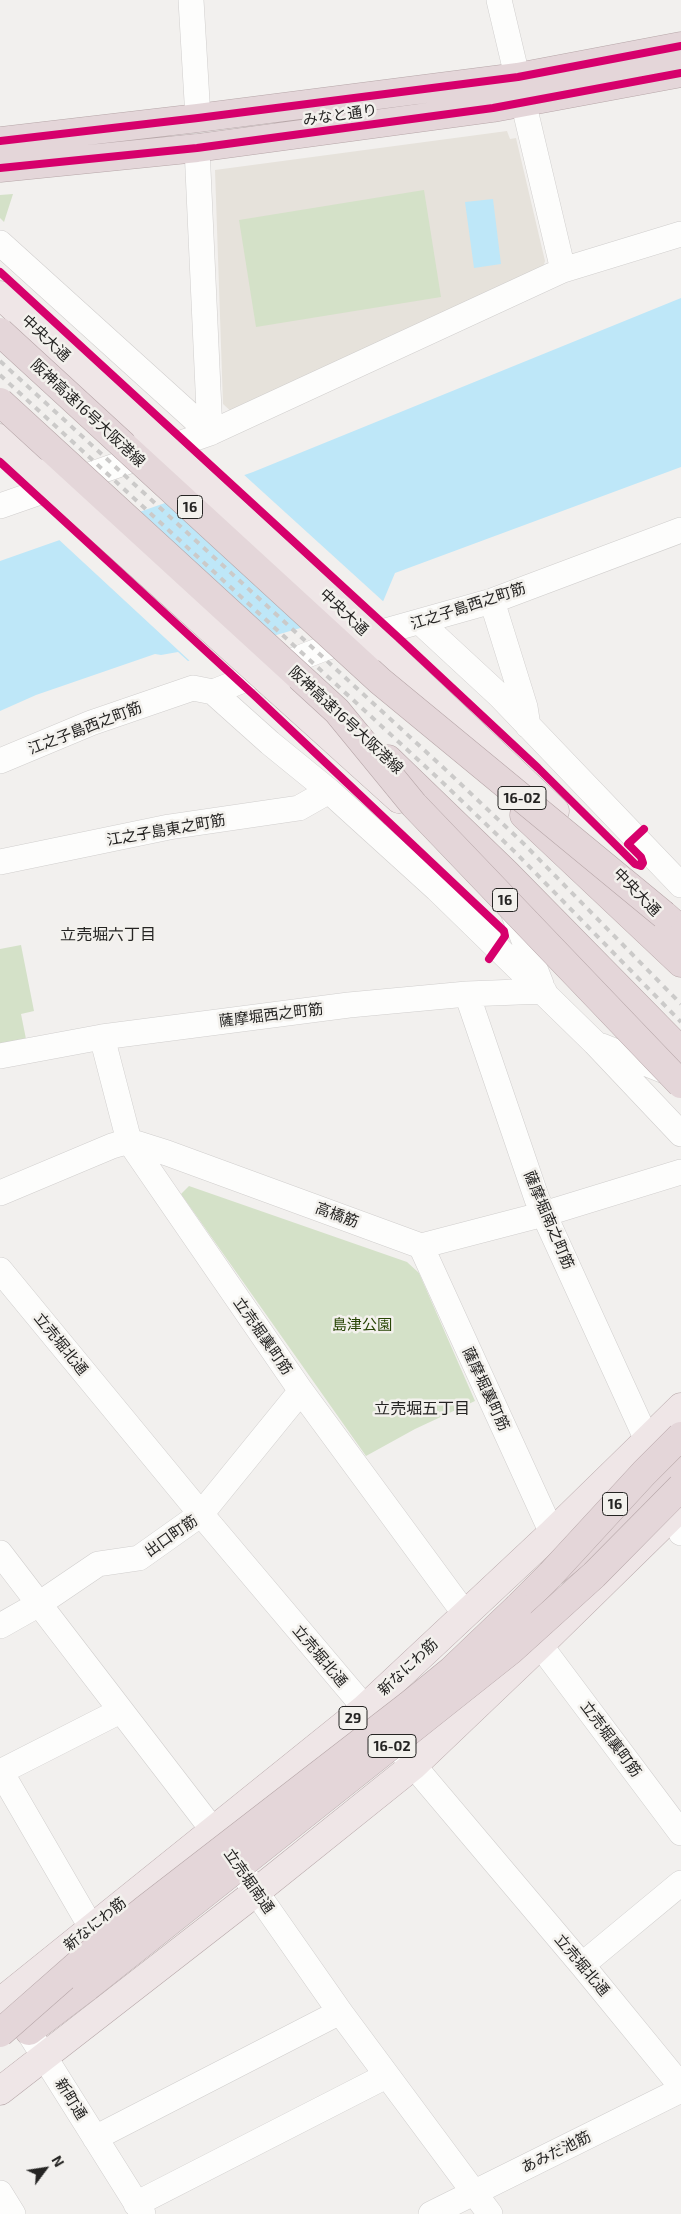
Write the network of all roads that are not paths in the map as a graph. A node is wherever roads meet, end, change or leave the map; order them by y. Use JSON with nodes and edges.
{"nodes":[{"id":1,"x":191,"y":0,"type":"edge"},
{"id":2,"x":499,"y":0,"type":"edge"},
{"id":3,"x":681,"y":46,"type":"edge"},
{"id":4,"x":681,"y":73,"type":"edge"},
{"id":5,"x":521,"y":90,"type":"junction"},
{"id":6,"x":198,"y":118,"type":"junction"},
{"id":7,"x":0,"y":140,"type":"edge"},
{"id":8,"x":197,"y":148,"type":"junction"},
{"id":9,"x":0,"y":168,"type":"edge"},
{"id":10,"x":681,"y":234,"type":"edge"},
{"id":11,"x":0,"y":243,"type":"edge"},
{"id":12,"x":563,"y":270,"type":"junction"},
{"id":13,"x":0,"y":295,"type":"edge"},
{"id":14,"x":0,"y":332,"type":"edge"},
{"id":15,"x":0,"y":402,"type":"edge"},
{"id":16,"x":210,"y":433,"type":"junction"},
{"id":17,"x":0,"y":438,"type":"edge"},
{"id":18,"x":1,"y":503,"type":"edge"},
{"id":19,"x":681,"y":530,"type":"edge"},
{"id":20,"x":492,"y":601,"type":"junction"},
{"id":21,"x":420,"y":622,"type":"junction"},
{"id":22,"x":380,"y":681,"type":"junction"},
{"id":23,"x":212,"y":692,"type":"junction"},
{"id":24,"x":337,"y":711,"type":"junction"},
{"id":25,"x":528,"y":728,"type":"junction"},
{"id":26,"x":0,"y":761,"type":"edge"},
{"id":27,"x":329,"y":791,"type":"junction"},
{"id":28,"x":606,"y":860,"type":"junction"},
{"id":29,"x":0,"y":862,"type":"edge"},
{"id":30,"x":681,"y":885,"type":"edge"},
{"id":31,"x":511,"y":907,"type":"junction"},
{"id":32,"x":681,"y":917,"type":"edge"},
{"id":33,"x":681,"y":930,"type":"edge"},
{"id":34,"x":681,"y":936,"type":"edge"},
{"id":35,"x":681,"y":963,"type":"edge"},
{"id":36,"x":544,"y":991,"type":"junction"},
{"id":37,"x":467,"y":994,"type":"junction"},
{"id":38,"x":102,"y":1037,"type":"junction"},
{"id":39,"x":595,"y":1043,"type":"junction"},
{"id":40,"x":681,"y":1051,"type":"edge"},
{"id":41,"x":0,"y":1056,"type":"edge"},
{"id":42,"x":681,"y":1076,"type":"edge"},
{"id":43,"x":681,"y":1084,"type":"edge"},
{"id":44,"x":681,"y":1134,"type":"edge"},
{"id":45,"x":129,"y":1142,"type":"junction"},
{"id":46,"x":681,"y":1172,"type":"edge"},
{"id":47,"x":0,"y":1193,"type":"edge"},
{"id":48,"x":544,"y":1214,"type":"junction"},
{"id":49,"x":421,"y":1246,"type":"junction"},
{"id":50,"x":0,"y":1270,"type":"edge"},
{"id":51,"x":301,"y":1391,"type":"junction"},
{"id":52,"x":681,"y":1407,"type":"edge"},
{"id":53,"x":681,"y":1436,"type":"edge"},
{"id":54,"x":647,"y":1440,"type":"junction"},
{"id":55,"x":681,"y":1464,"type":"edge"},
{"id":56,"x":669,"y":1486,"type":"edge"},
{"id":57,"x":201,"y":1514,"type":"junction"},
{"id":58,"x":679,"y":1518,"type":"edge"},
{"id":59,"x":552,"y":1532,"type":"junction"},
{"id":60,"x":0,"y":1554,"type":"edge"},
{"id":61,"x":551,"y":1574,"type":"junction"},
{"id":62,"x":39,"y":1604,"type":"junction"},
{"id":63,"x":465,"y":1614,"type":"junction"},
{"id":64,"x":0,"y":1626,"type":"edge"},
{"id":65,"x":540,"y":1645,"type":"junction"},
{"id":66,"x":364,"y":1709,"type":"junction"},
{"id":67,"x":120,"y":1711,"type":"junction"},
{"id":68,"x":413,"y":1766,"type":"junction"},
{"id":69,"x":1,"y":1772,"type":"edge"},
{"id":70,"x":212,"y":1829,"type":"junction"},
{"id":71,"x":681,"y":1833,"type":"edge"},
{"id":72,"x":681,"y":1884,"type":"edge"},
{"id":73,"x":256,"y":1892,"type":"junction"},
{"id":74,"x":91,"y":1927,"type":"junction"},
{"id":75,"x":582,"y":1965,"type":"junction"},
{"id":76,"x":2,"y":1994,"type":"edge"},
{"id":77,"x":340,"y":2012,"type":"junction"},
{"id":78,"x":29,"y":2032,"type":"junction"},
{"id":79,"x":0,"y":2033,"type":"edge"},
{"id":80,"x":44,"y":2056,"type":"junction"},
{"id":81,"x":386,"y":2076,"type":"junction"},
{"id":82,"x":681,"y":2086,"type":"edge"},
{"id":83,"x":681,"y":2090,"type":"edge"},
{"id":84,"x":0,"y":2091,"type":"edge"},
{"id":85,"x":95,"y":2138,"type":"junction"},
{"id":86,"x":474,"y":2192,"type":"junction"},
{"id":87,"x":0,"y":2193,"type":"edge"},
{"id":88,"x":139,"y":2209,"type":"edge"},
{"id":89,"x":13,"y":2214,"type":"edge"},
{"id":90,"x":431,"y":2214,"type":"edge"},
{"id":91,"x":490,"y":2214,"type":"edge"}],
"edges":[{"from":1,"to":6,"type":"street"},
{"from":2,"to":5,"type":"street"},
{"from":3,"to":5,"type":"highway","name":"みなと通り"},
{"from":4,"to":5,"type":"highway","name":"みなと通り"},
{"from":5,"to":6,"type":"highway","name":"みなと通り"},
{"from":5,"to":8,"type":"highway","name":"みなと通り"},
{"from":5,"to":12,"type":"street"},
{"from":6,"to":7,"type":"highway","name":"みなと通り"},
{"from":8,"to":9,"type":"highway","name":"みなと通り"},
{"from":8,"to":16,"type":"street"},
{"from":10,"to":12,"type":"street"},
{"from":11,"to":16,"type":"street"},
{"from":12,"to":16,"type":"street"},
{"from":13,"to":28,"type":"main road","name":"中央大通","bridge":true},
{"from":14,"to":22,"type":"highway","name":"阪神高速16号大阪港線","number":"16","bridge":true},
{"from":15,"to":24,"type":"highway","name":"阪神高速16号大阪港線","number":"16","bridge":true},
{"from":16,"to":18,"type":"street"},
{"from":17,"to":31,"type":"main road","bridge":true},
{"from":19,"to":20,"type":"street","name":"江之子島西之町筋"},
{"from":20,"to":21,"type":"street","name":"江之子島西之町筋"},
{"from":20,"to":25,"type":"street"},
{"from":21,"to":23,"type":"street","name":"江之子島西之町筋"},
{"from":21,"to":25,"type":"street"},
{"from":22,"to":33,"type":"highway","number":"16-02","bridge":true},
{"from":22,"to":35,"type":"highway","name":"阪神高速16号大阪港線","number":"16","bridge":true},
{"from":23,"to":26,"type":"street","name":"江之子島西之町筋"},
{"from":23,"to":27,"type":"street"},
{"from":24,"to":40,"type":"highway","name":"阪神高速16号大阪港線","number":"16","bridge":true},
{"from":24,"to":43,"type":"highway","number":"16","bridge":true},
{"from":25,"to":30,"type":"street"},
{"from":27,"to":29,"type":"street","name":"江之子島東之町筋"},
{"from":27,"to":36,"type":"street"},
{"from":28,"to":32,"type":"street"},
{"from":28,"to":34,"type":"main road","name":"中央大通"},
{"from":31,"to":36,"type":"street"},
{"from":31,"to":42,"type":"main road"},
{"from":36,"to":37,"type":"street","name":"薩摩堀西之町筋"},
{"from":36,"to":39,"type":"street"},
{"from":37,"to":38,"type":"street","name":"薩摩堀西之町筋"},
{"from":37,"to":48,"type":"street","name":"薩摩堀南之町筋"},
{"from":38,"to":41,"type":"street","name":"薩摩堀西之町筋"},
{"from":38,"to":45,"type":"street","name":"立売堀裏町筋"},
{"from":39,"to":42,"type":"street"},
{"from":39,"to":44,"type":"street"},
{"from":45,"to":47,"type":"street"},
{"from":45,"to":49,"type":"street","name":"高橋筋"},
{"from":45,"to":51,"type":"street","name":"立売堀裏町筋"},
{"from":46,"to":48,"type":"street"},
{"from":48,"to":49,"type":"street"},
{"from":48,"to":54,"type":"street","name":"薩摩堀南之町筋"},
{"from":49,"to":59,"type":"street","name":"薩摩堀裏町筋"},
{"from":50,"to":57,"type":"street","name":"立売堀北通"},
{"from":51,"to":57,"type":"street","name":"出口町筋"},
{"from":51,"to":63,"type":"street","name":"立売堀裏町筋"},
{"from":52,"to":54,"type":"main road","name":"新なにわ筋","number":"29"},
{"from":53,"to":61,"type":"highway","number":"16","bridge":true},
{"from":54,"to":59,"type":"main road","name":"新なにわ筋","number":"29"},
{"from":55,"to":56,"type":"highway"},
{"from":56,"to":61,"type":"highway","bridge":true},
{"from":56,"to":78,"type":"highway","number":"16-02","bridge":true},
{"from":57,"to":62,"type":"street","name":"出口町筋"},
{"from":57,"to":66,"type":"street","name":"立売堀北通"},
{"from":58,"to":65,"type":"main road"},
{"from":59,"to":63,"type":"main road","name":"新なにわ筋","number":"29"},
{"from":60,"to":62,"type":"street","name":"立売堀南通"},
{"from":61,"to":79,"type":"highway","number":"16-02","bridge":true},
{"from":62,"to":64,"type":"street","name":"出口町筋"},
{"from":62,"to":67,"type":"street","name":"立売堀南通"},
{"from":63,"to":66,"type":"main road","name":"新なにわ筋","number":"29"},
{"from":65,"to":68,"type":"main road"},
{"from":65,"to":71,"type":"street","name":"立売堀裏町筋"},
{"from":66,"to":68,"type":"street","name":"立売堀北通"},
{"from":66,"to":70,"type":"main road","name":"新なにわ筋","number":"29"},
{"from":67,"to":69,"type":"street"},
{"from":67,"to":70,"type":"street","name":"立売堀南通"},
{"from":68,"to":73,"type":"main road"},
{"from":68,"to":75,"type":"street","name":"立売堀北通"},
{"from":69,"to":74,"type":"street"},
{"from":70,"to":73,"type":"street","name":"立売堀南通"},
{"from":70,"to":74,"type":"main road","name":"新なにわ筋","number":"29"},
{"from":72,"to":75,"type":"street"},
{"from":73,"to":77,"type":"street","name":"立売堀南通"},
{"from":73,"to":80,"type":"main road"},
{"from":74,"to":76,"type":"main road","name":"新なにわ筋","number":"29"},
{"from":75,"to":82,"type":"street","name":"立売堀北通"},
{"from":76,"to":78,"type":"street","name":"新町通"},
{"from":77,"to":81,"type":"street","name":"立売堀南通"},
{"from":77,"to":85,"type":"street"},
{"from":78,"to":80,"type":"street","name":"新町通"},
{"from":80,"to":84,"type":"main road"},
{"from":80,"to":85,"type":"street","name":"新町通"},
{"from":81,"to":86,"type":"street","name":"立売堀南通"},
{"from":81,"to":88,"type":"street"},
{"from":83,"to":86,"type":"street","name":"あみだ池筋"},
{"from":85,"to":88,"type":"street","name":"新町通"},
{"from":86,"to":90,"type":"street","name":"あみだ池筋"},
{"from":86,"to":91,"type":"street","name":"立売堀南通"},
{"from":87,"to":89,"type":"street"}]}
